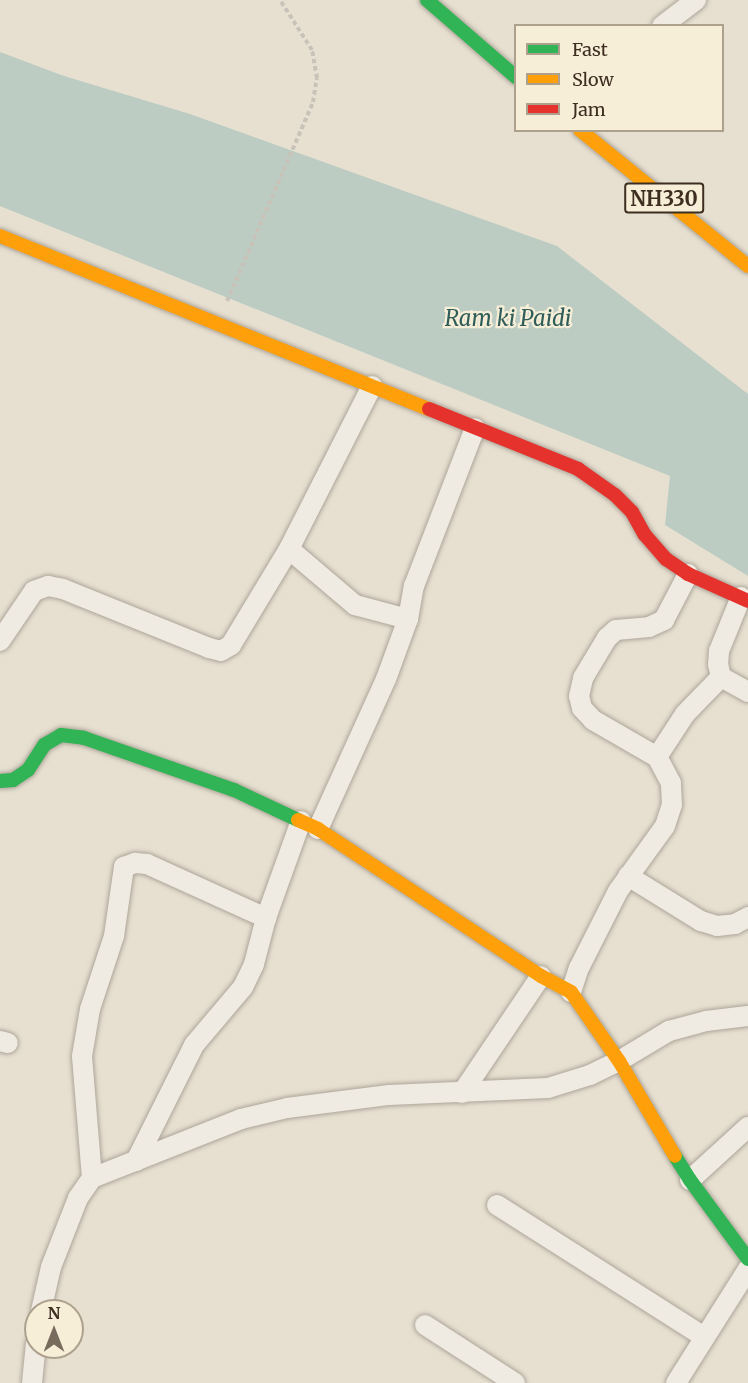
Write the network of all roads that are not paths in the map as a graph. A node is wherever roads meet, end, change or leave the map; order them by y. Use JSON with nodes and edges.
{"nodes":[{"id":1,"x":427,"y":0,"type":"edge"},
{"id":2,"x":696,"y":0,"type":"edge"},
{"id":3,"x":665,"y":24,"type":"edge"},
{"id":4,"x":514,"y":75,"type":"edge"},
{"id":5,"x":582,"y":132,"type":"edge"},
{"id":6,"x":0,"y":236,"type":"edge"},
{"id":7,"x":748,"y":267,"type":"edge"},
{"id":8,"x":372,"y":386,"type":"junction"},
{"id":9,"x":475,"y":428,"type":"junction"},
{"id":10,"x":289,"y":549,"type":"junction"},
{"id":11,"x":688,"y":574,"type":"junction"},
{"id":12,"x":745,"y":599,"type":"edge"},
{"id":13,"x":408,"y":619,"type":"junction"},
{"id":14,"x":0,"y":641,"type":"edge"},
{"id":15,"x":721,"y":677,"type":"junction"},
{"id":16,"x":748,"y":692,"type":"edge"},
{"id":17,"x":657,"y":758,"type":"junction"},
{"id":18,"x":0,"y":781,"type":"edge"},
{"id":19,"x":310,"y":825,"type":"junction"},
{"id":20,"x":628,"y":876,"type":"junction"},
{"id":21,"x":748,"y":917,"type":"edge"},
{"id":22,"x":266,"y":918,"type":"junction"},
{"id":23,"x":541,"y":976,"type":"junction"},
{"id":24,"x":571,"y":992,"type":"junction"},
{"id":25,"x":748,"y":1016,"type":"edge"},
{"id":26,"x":619,"y":1061,"type":"junction"},
{"id":27,"x":462,"y":1094,"type":"junction"},
{"id":28,"x":748,"y":1127,"type":"edge"},
{"id":29,"x":136,"y":1161,"type":"junction"},
{"id":30,"x":92,"y":1178,"type":"junction"},
{"id":31,"x":690,"y":1180,"type":"junction"},
{"id":32,"x":497,"y":1205,"type":"dead end"},
{"id":33,"x":748,"y":1259,"type":"edge"},
{"id":34,"x":748,"y":1269,"type":"edge"},
{"id":35,"x":44,"y":1299,"type":"edge"},
{"id":36,"x":425,"y":1325,"type":"dead end"},
{"id":37,"x":704,"y":1337,"type":"junction"},
{"id":38,"x":34,"y":1359,"type":"edge"},
{"id":39,"x":32,"y":1383,"type":"edge"},
{"id":40,"x":515,"y":1383,"type":"edge"},
{"id":41,"x":676,"y":1383,"type":"edge"}],
"edges":[{"from":1,"to":4,"type":"main road"},
{"from":2,"to":3,"type":"street"},
{"from":5,"to":7,"type":"main road","number":"NH330"},
{"from":6,"to":8,"type":"main road"},
{"from":8,"to":9,"type":"main road"},
{"from":8,"to":10,"type":"street"},
{"from":9,"to":11,"type":"main road"},
{"from":9,"to":13,"type":"street"},
{"from":10,"to":13,"type":"street"},
{"from":10,"to":14,"type":"street"},
{"from":11,"to":12,"type":"main road"},
{"from":11,"to":17,"type":"street"},
{"from":12,"to":15,"type":"street"},
{"from":13,"to":19,"type":"street"},
{"from":15,"to":16,"type":"street"},
{"from":15,"to":17,"type":"street"},
{"from":17,"to":20,"type":"street"},
{"from":18,"to":19,"type":"main road"},
{"from":19,"to":22,"type":"street"},
{"from":19,"to":23,"type":"main road"},
{"from":20,"to":21,"type":"street"},
{"from":20,"to":24,"type":"street"},
{"from":22,"to":29,"type":"street"},
{"from":22,"to":30,"type":"street"},
{"from":23,"to":24,"type":"main road"},
{"from":23,"to":27,"type":"street"},
{"from":24,"to":26,"type":"main road"},
{"from":25,"to":26,"type":"street"},
{"from":26,"to":27,"type":"street"},
{"from":26,"to":31,"type":"main road"},
{"from":27,"to":29,"type":"street"},
{"from":28,"to":31,"type":"street"},
{"from":29,"to":30,"type":"street"},
{"from":30,"to":35,"type":"street"},
{"from":31,"to":33,"type":"main road"},
{"from":32,"to":37,"type":"street"},
{"from":34,"to":37,"type":"street"},
{"from":36,"to":40,"type":"street"},
{"from":37,"to":41,"type":"street"},
{"from":38,"to":39,"type":"street"}]}
